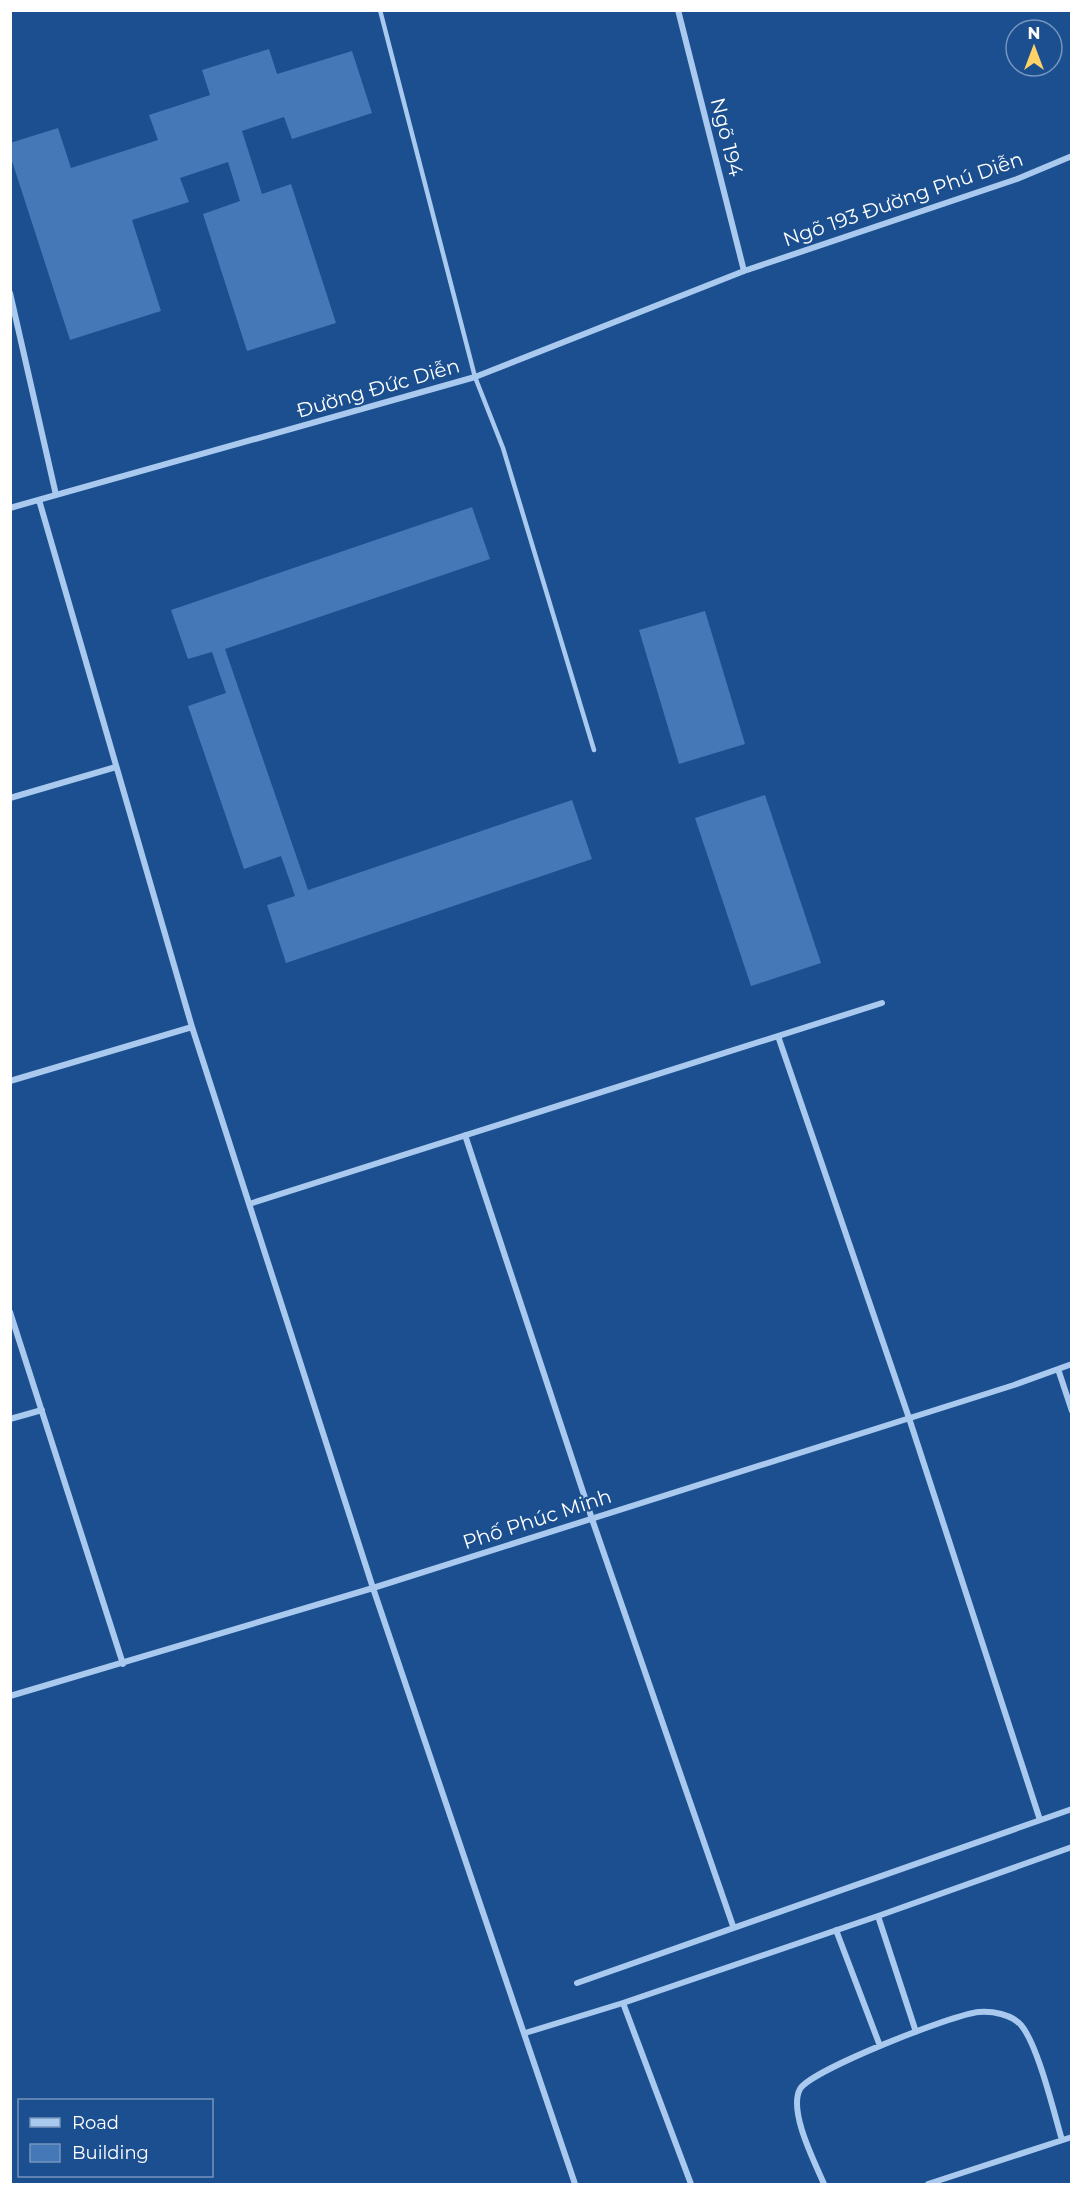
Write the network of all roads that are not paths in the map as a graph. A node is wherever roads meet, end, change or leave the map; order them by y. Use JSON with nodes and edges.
{"nodes":[{"id":1,"x":380,"y":10,"type":"edge"},
{"id":2,"x":678,"y":10,"type":"edge"},
{"id":3,"x":1071,"y":156,"type":"edge"},
{"id":4,"x":744,"y":271,"type":"junction"},
{"id":5,"x":10,"y":293,"type":"edge"},
{"id":6,"x":475,"y":377,"type":"junction"},
{"id":7,"x":56,"y":495,"type":"junction"},
{"id":8,"x":39,"y":500,"type":"junction"},
{"id":9,"x":10,"y":508,"type":"edge"},
{"id":10,"x":594,"y":750,"type":"dead end"},
{"id":11,"x":116,"y":767,"type":"junction"},
{"id":12,"x":10,"y":798,"type":"edge"},
{"id":13,"x":882,"y":1003,"type":"dead end"},
{"id":14,"x":192,"y":1026,"type":"junction"},
{"id":15,"x":778,"y":1036,"type":"junction"},
{"id":16,"x":10,"y":1081,"type":"edge"},
{"id":17,"x":465,"y":1136,"type":"junction"},
{"id":18,"x":249,"y":1204,"type":"junction"},
{"id":19,"x":10,"y":1312,"type":"edge"},
{"id":20,"x":1071,"y":1364,"type":"edge"},
{"id":21,"x":1058,"y":1369,"type":"junction"},
{"id":22,"x":42,"y":1410,"type":"junction"},
{"id":23,"x":1071,"y":1411,"type":"edge"},
{"id":24,"x":909,"y":1418,"type":"junction"},
{"id":25,"x":10,"y":1419,"type":"edge"},
{"id":26,"x":592,"y":1519,"type":"junction"},
{"id":27,"x":373,"y":1588,"type":"junction"},
{"id":28,"x":123,"y":1664,"type":"junction"},
{"id":29,"x":10,"y":1696,"type":"edge"},
{"id":30,"x":1071,"y":1809,"type":"edge"},
{"id":31,"x":1040,"y":1820,"type":"junction"},
{"id":32,"x":1071,"y":1847,"type":"edge"},
{"id":33,"x":878,"y":1916,"type":"junction"},
{"id":34,"x":733,"y":1926,"type":"junction"},
{"id":35,"x":836,"y":1930,"type":"junction"},
{"id":36,"x":577,"y":1983,"type":"dead end"},
{"id":37,"x":623,"y":2003,"type":"junction"},
{"id":38,"x":916,"y":2032,"type":"junction"},
{"id":39,"x":525,"y":2033,"type":"junction"},
{"id":40,"x":880,"y":2046,"type":"junction"},
{"id":41,"x":1071,"y":2137,"type":"edge"},
{"id":42,"x":1062,"y":2140,"type":"junction"},
{"id":43,"x":575,"y":2184,"type":"edge"},
{"id":44,"x":691,"y":2184,"type":"edge"},
{"id":45,"x":824,"y":2184,"type":"edge"},
{"id":46,"x":928,"y":2184,"type":"edge"}],
"edges":[{"from":1,"to":6,"type":"lane"},
{"from":2,"to":4,"type":"street","name":"Ngõ 194"},
{"from":3,"to":4,"type":"street","name":"Ngõ 193 Đường Phú Diễn"},
{"from":4,"to":6,"type":"street","name":"Đường Đức Diễn"},
{"from":5,"to":7,"type":"street"},
{"from":6,"to":7,"type":"street","name":"Đường Đức Diễn"},
{"from":6,"to":10,"type":"lane"},
{"from":7,"to":8,"type":"street","name":"Đường Đức Diễn"},
{"from":8,"to":9,"type":"street","name":"Đường Đức Diễn"},
{"from":8,"to":11,"type":"street"},
{"from":11,"to":12,"type":"street"},
{"from":11,"to":14,"type":"street"},
{"from":13,"to":15,"type":"street"},
{"from":14,"to":16,"type":"street"},
{"from":14,"to":18,"type":"street"},
{"from":15,"to":17,"type":"street"},
{"from":15,"to":24,"type":"street"},
{"from":17,"to":18,"type":"street"},
{"from":17,"to":26,"type":"street"},
{"from":18,"to":27,"type":"street"},
{"from":19,"to":22,"type":"street"},
{"from":20,"to":21,"type":"street","name":"Phố Phúc Minh"},
{"from":21,"to":23,"type":"street"},
{"from":21,"to":24,"type":"street","name":"Phố Phúc Minh"},
{"from":22,"to":25,"type":"street"},
{"from":22,"to":28,"type":"street"},
{"from":24,"to":26,"type":"street","name":"Phố Phúc Minh"},
{"from":24,"to":31,"type":"street"},
{"from":26,"to":27,"type":"street","name":"Phố Phúc Minh"},
{"from":26,"to":34,"type":"street"},
{"from":27,"to":28,"type":"street","name":"Phố Phúc Minh"},
{"from":27,"to":39,"type":"street"},
{"from":28,"to":29,"type":"street","name":"Phố Phúc Minh"},
{"from":30,"to":31,"type":"street"},
{"from":31,"to":34,"type":"street"},
{"from":32,"to":33,"type":"street"},
{"from":33,"to":35,"type":"street"},
{"from":33,"to":38,"type":"street"},
{"from":34,"to":36,"type":"street"},
{"from":35,"to":37,"type":"street"},
{"from":35,"to":40,"type":"street"},
{"from":37,"to":39,"type":"street"},
{"from":37,"to":44,"type":"street"},
{"from":38,"to":40,"type":"street"},
{"from":38,"to":42,"type":"street"},
{"from":39,"to":43,"type":"street"},
{"from":40,"to":45,"type":"street"},
{"from":41,"to":42,"type":"street"},
{"from":42,"to":46,"type":"street"}]}
